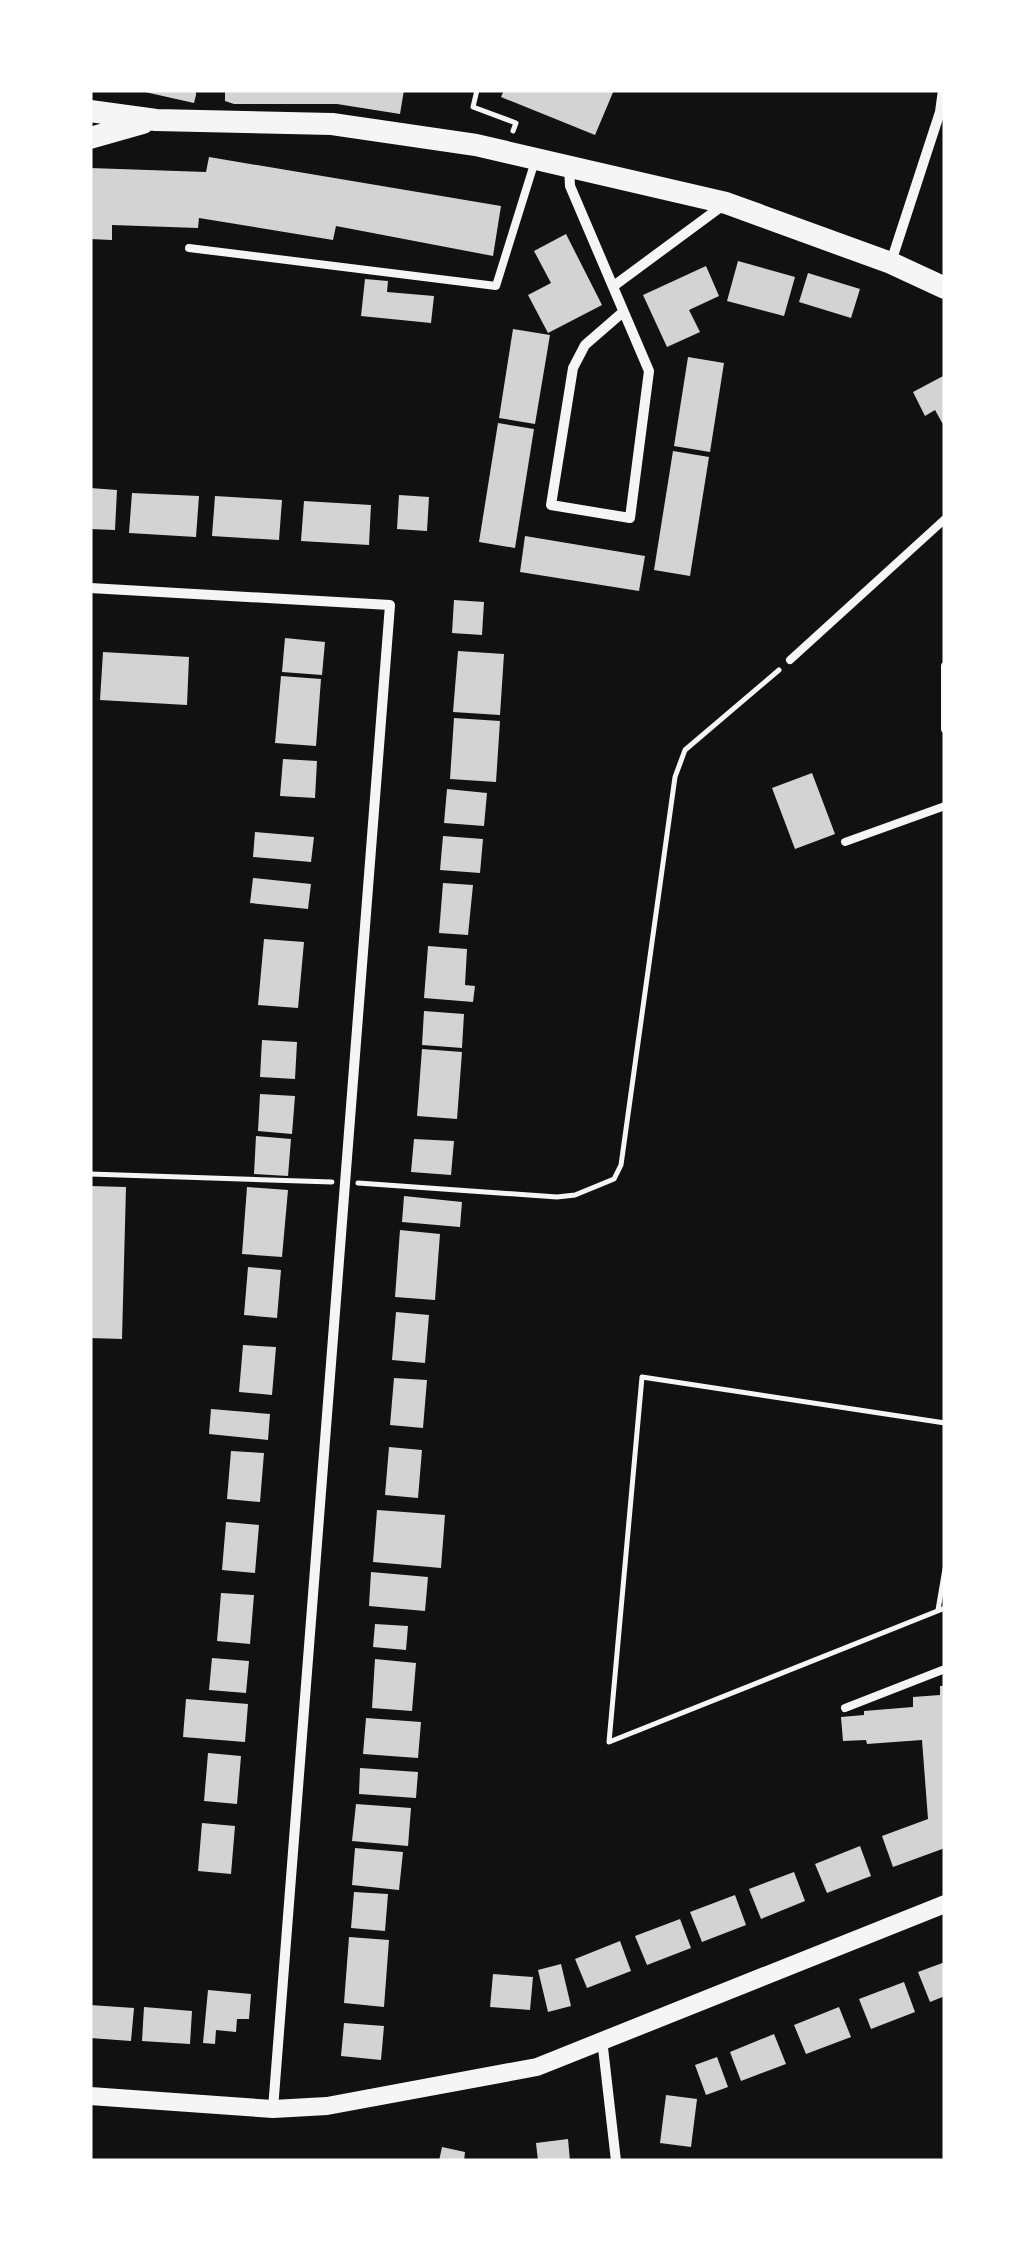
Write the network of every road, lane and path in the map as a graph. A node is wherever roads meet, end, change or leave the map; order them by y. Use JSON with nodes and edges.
{"nodes":[{"id":1,"x":477,"y":90,"type":"edge"},
{"id":2,"x":943,"y":90,"type":"edge"},
{"id":3,"x":90,"y":111,"type":"edge"},
{"id":4,"x":156,"y":120,"type":"junction"},
{"id":5,"x":90,"y":138,"type":"edge"},
{"id":6,"x":504,"y":151,"type":"junction"},
{"id":7,"x":536,"y":158,"type":"junction"},
{"id":8,"x":569,"y":166,"type":"junction"},
{"id":9,"x":726,"y":203,"type":"junction"},
{"id":10,"x":189,"y":248,"type":"dead end"},
{"id":11,"x":890,"y":262,"type":"junction"},
{"id":12,"x":615,"y":286,"type":"junction"},
{"id":13,"x":945,"y":288,"type":"edge"},
{"id":14,"x":623,"y":312,"type":"junction"},
{"id":15,"x":945,"y":519,"type":"edge"},
{"id":16,"x":90,"y":588,"type":"edge"},
{"id":17,"x":790,"y":660,"type":"joint"},
{"id":18,"x":945,"y":666,"type":"edge"},
{"id":19,"x":945,"y":728,"type":"edge"},
{"id":20,"x":945,"y":806,"type":"edge"},
{"id":21,"x":844,"y":842,"type":"dead end"},
{"id":22,"x":90,"y":1174,"type":"edge"},
{"id":23,"x":347,"y":1182,"type":"junction"},
{"id":24,"x":945,"y":1423,"type":"edge"},
{"id":25,"x":945,"y":1568,"type":"edge"},
{"id":26,"x":942,"y":1609,"type":"edge"},
{"id":27,"x":945,"y":1669,"type":"edge"},
{"id":28,"x":845,"y":1708,"type":"dead end"},
{"id":29,"x":945,"y":1904,"type":"edge"},
{"id":30,"x":602,"y":2039,"type":"junction"},
{"id":31,"x":90,"y":2096,"type":"edge"},
{"id":32,"x":273,"y":2109,"type":"junction"},
{"id":33,"x":616,"y":2161,"type":"edge"}],
"edges":[{"from":1,"to":6,"type":"path"},
{"from":2,"to":11,"type":"street"},
{"from":3,"to":4,"type":"main road"},
{"from":4,"to":5,"type":"main road"},
{"from":4,"to":6,"type":"main road"},
{"from":6,"to":7,"type":"main road"},
{"from":7,"to":8,"type":"main road"},
{"from":7,"to":10,"type":"lane"},
{"from":8,"to":9,"type":"main road"},
{"from":8,"to":12,"type":"street"},
{"from":9,"to":11,"type":"main road"},
{"from":9,"to":12,"type":"street"},
{"from":11,"to":13,"type":"main road"},
{"from":12,"to":14,"type":"street"},
{"from":14,"to":14,"type":"street"},
{"from":15,"to":17,"type":"lane"},
{"from":16,"to":23,"type":"street"},
{"from":17,"to":23,"type":"path"},
{"from":18,"to":19,"type":"lane"},
{"from":20,"to":21,"type":"lane"},
{"from":22,"to":23,"type":"path"},
{"from":23,"to":32,"type":"street"},
{"from":24,"to":26,"type":"path"},
{"from":25,"to":26,"type":"path"},
{"from":27,"to":28,"type":"lane"},
{"from":29,"to":30,"type":"street"},
{"from":30,"to":32,"type":"street"},
{"from":30,"to":33,"type":"street"},
{"from":31,"to":32,"type":"street"}]}
